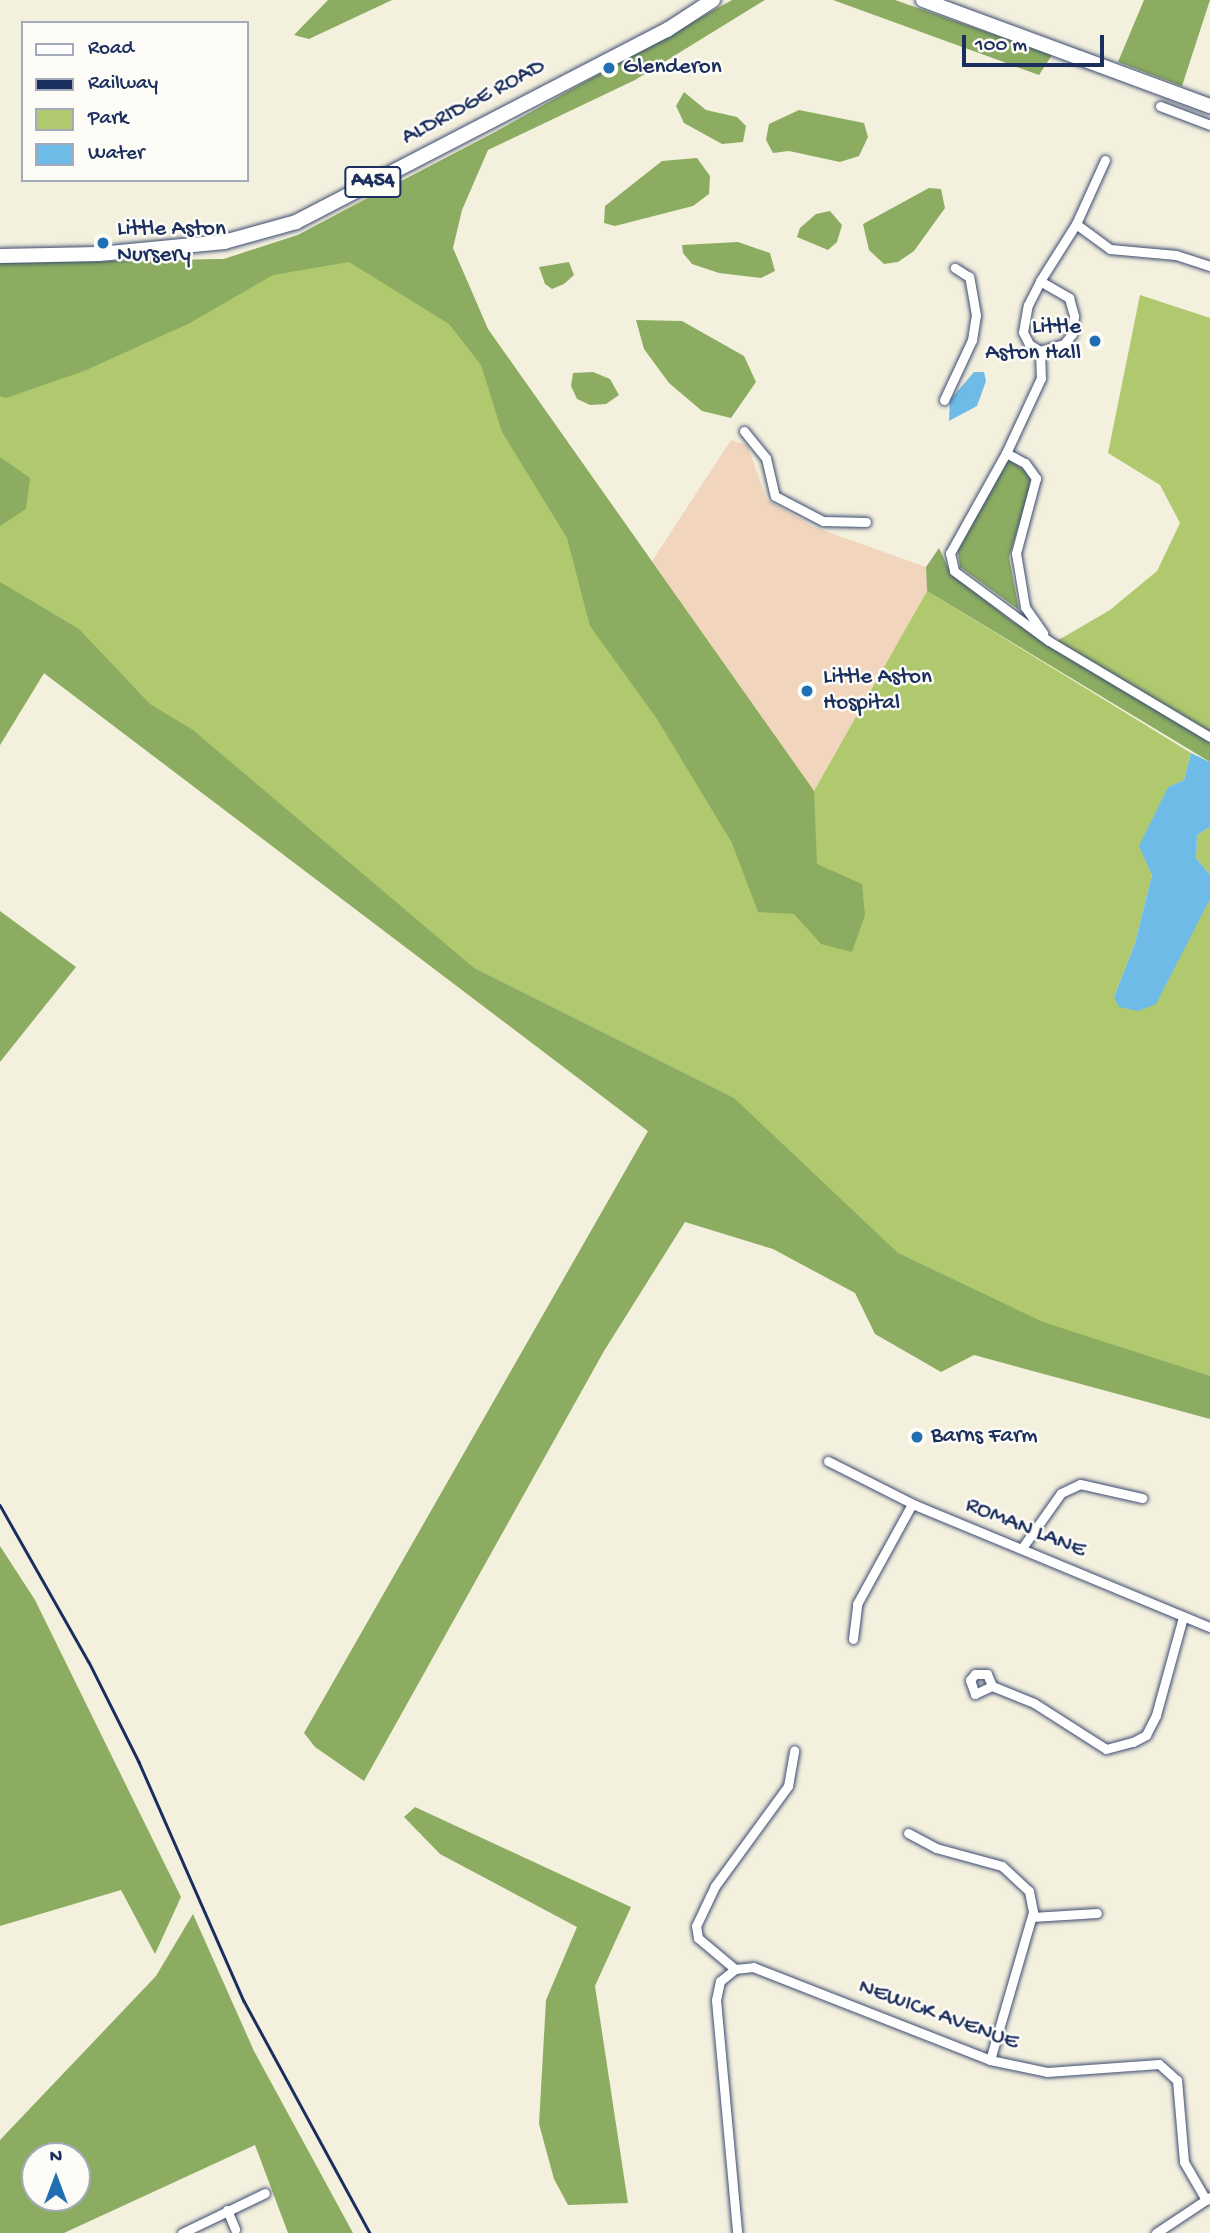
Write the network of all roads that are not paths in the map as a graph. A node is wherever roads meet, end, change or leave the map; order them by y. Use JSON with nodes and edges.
{"nodes":[{"id":1,"x":713,"y":0,"type":"edge"},
{"id":2,"x":923,"y":0,"type":"edge"},
{"id":3,"x":1176,"y":93,"type":"junction"},
{"id":4,"x":1160,"y":106,"type":"dead end"},
{"id":5,"x":1210,"y":106,"type":"edge"},
{"id":6,"x":1171,"y":109,"type":"junction"},
{"id":7,"x":1210,"y":125,"type":"edge"},
{"id":8,"x":1105,"y":160,"type":"dead end"},
{"id":9,"x":1076,"y":224,"type":"junction"},
{"id":10,"x":0,"y":256,"type":"edge"},
{"id":11,"x":1210,"y":266,"type":"edge"},
{"id":12,"x":955,"y":268,"type":"dead end"},
{"id":13,"x":1040,"y":281,"type":"junction"},
{"id":14,"x":1040,"y":351,"type":"junction"},
{"id":15,"x":944,"y":400,"type":"dead end"},
{"id":16,"x":744,"y":431,"type":"dead end"},
{"id":17,"x":1006,"y":453,"type":"junction"},
{"id":18,"x":866,"y":522,"type":"dead end"},
{"id":19,"x":1049,"y":641,"type":"junction"},
{"id":20,"x":1210,"y":737,"type":"edge"},
{"id":21,"x":828,"y":1461,"type":"dead end"},
{"id":22,"x":1142,"y":1498,"type":"dead end"},
{"id":23,"x":912,"y":1504,"type":"junction"},
{"id":24,"x":1022,"y":1548,"type":"junction"},
{"id":25,"x":1183,"y":1617,"type":"junction"},
{"id":26,"x":1210,"y":1627,"type":"edge"},
{"id":27,"x":853,"y":1639,"type":"dead end"},
{"id":28,"x":992,"y":1686,"type":"dead end"},
{"id":29,"x":794,"y":1751,"type":"dead end"},
{"id":30,"x":908,"y":1833,"type":"dead end"},
{"id":31,"x":1097,"y":1913,"type":"dead end"},
{"id":32,"x":1032,"y":1917,"type":"junction"},
{"id":33,"x":735,"y":1969,"type":"junction"},
{"id":34,"x":990,"y":2060,"type":"junction"},
{"id":35,"x":265,"y":2193,"type":"dead end"},
{"id":36,"x":1208,"y":2199,"type":"edge"},
{"id":37,"x":228,"y":2210,"type":"junction"},
{"id":38,"x":235,"y":2229,"type":"dead end"},
{"id":39,"x":182,"y":2233,"type":"edge"},
{"id":40,"x":737,"y":2233,"type":"edge"},
{"id":41,"x":1156,"y":2233,"type":"edge"}],
"edges":[{"from":1,"to":10,"type":"main road","name":"ALDRIDGE ROAD","number":"A454"},
{"from":2,"to":3,"type":"main road"},
{"from":3,"to":5,"type":"main road"},
{"from":3,"to":6,"type":"street"},
{"from":4,"to":6,"type":"street"},
{"from":6,"to":7,"type":"street"},
{"from":8,"to":9,"type":"street"},
{"from":9,"to":11,"type":"street"},
{"from":9,"to":13,"type":"street"},
{"from":12,"to":15,"type":"street"},
{"from":13,"to":14,"type":"street"},
{"from":13,"to":14,"type":"street"},
{"from":14,"to":17,"type":"street"},
{"from":16,"to":18,"type":"street"},
{"from":17,"to":19,"type":"street"},
{"from":17,"to":19,"type":"street"},
{"from":19,"to":20,"type":"street"},
{"from":21,"to":23,"type":"street","name":"ROMAN LANE"},
{"from":22,"to":24,"type":"street"},
{"from":23,"to":24,"type":"street","name":"ROMAN LANE"},
{"from":23,"to":27,"type":"street"},
{"from":24,"to":25,"type":"street","name":"ROMAN LANE"},
{"from":25,"to":26,"type":"street","name":"ROMAN LANE"},
{"from":25,"to":28,"type":"street"},
{"from":29,"to":33,"type":"street"},
{"from":30,"to":32,"type":"street"},
{"from":31,"to":32,"type":"street"},
{"from":32,"to":34,"type":"street"},
{"from":33,"to":34,"type":"street","name":"NEWICK AVENUE"},
{"from":33,"to":40,"type":"street"},
{"from":34,"to":36,"type":"street","name":"NEWICK AVENUE"},
{"from":35,"to":37,"type":"street"},
{"from":36,"to":41,"type":"street"},
{"from":37,"to":38,"type":"street"},
{"from":37,"to":39,"type":"street"}]}
